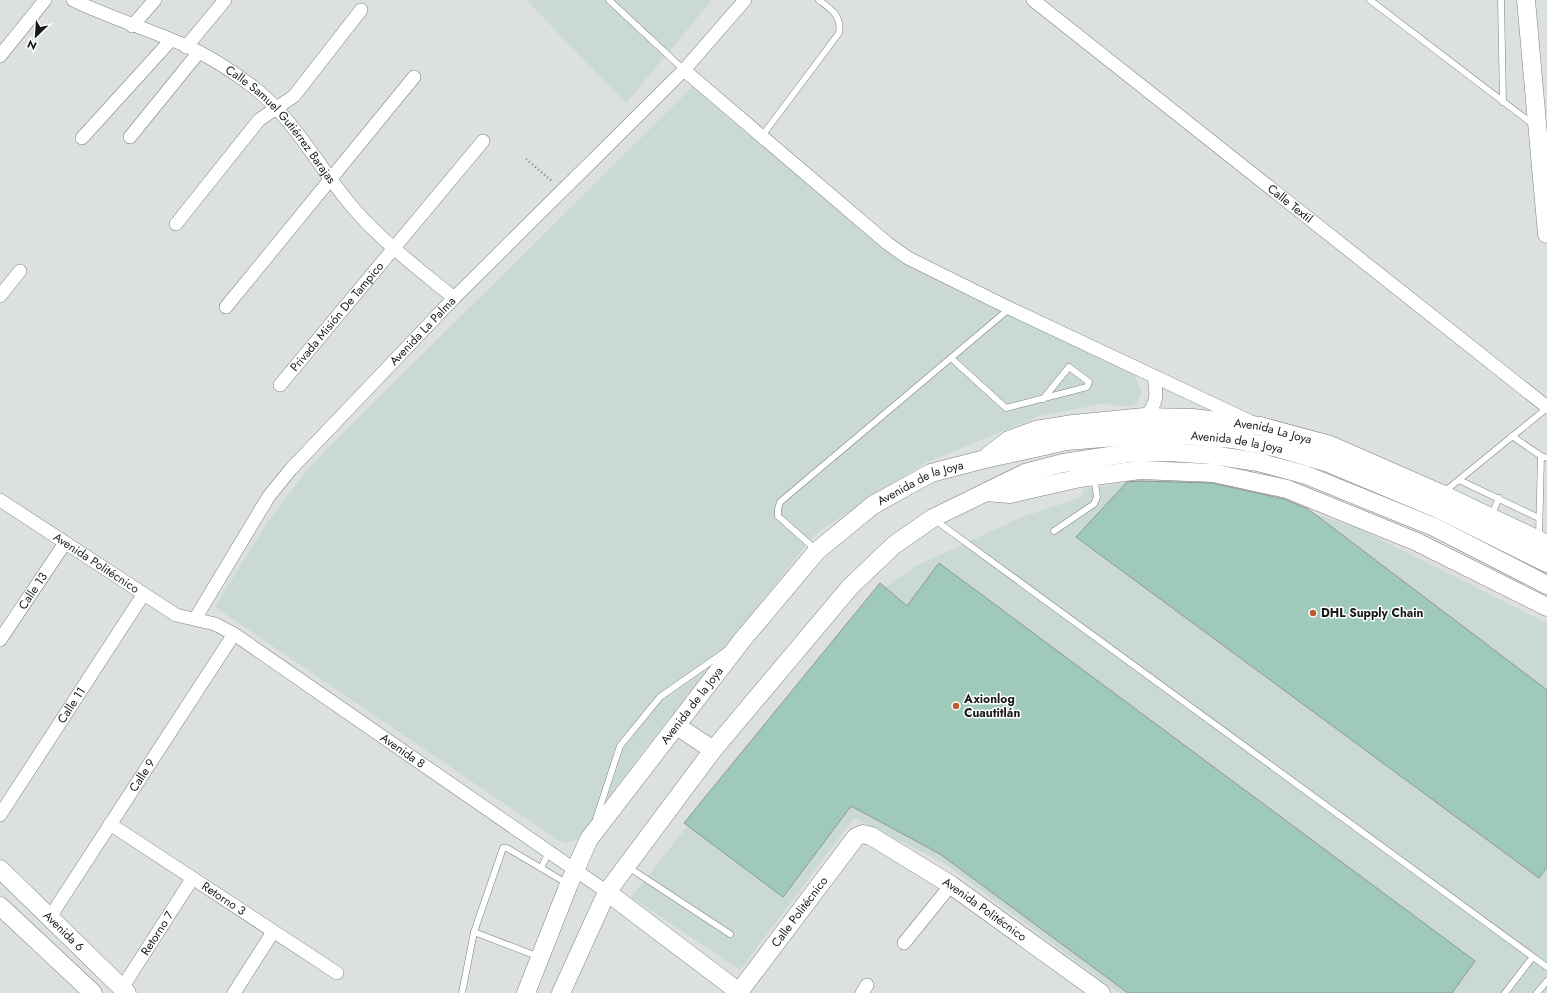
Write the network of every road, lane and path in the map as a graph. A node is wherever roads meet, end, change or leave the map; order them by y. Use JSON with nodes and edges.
{"nodes":[{"id":1,"x":45,"y":0,"type":"edge"},
{"id":2,"x":73,"y":0,"type":"edge"},
{"id":3,"x":155,"y":0,"type":"edge"},
{"id":4,"x":225,"y":0,"type":"edge"},
{"id":5,"x":609,"y":0,"type":"edge"},
{"id":6,"x":745,"y":0,"type":"edge"},
{"id":7,"x":819,"y":0,"type":"edge"},
{"id":8,"x":1033,"y":0,"type":"edge"},
{"id":9,"x":1370,"y":0,"type":"edge"},
{"id":10,"x":1501,"y":0,"type":"edge"},
{"id":11,"x":1526,"y":0,"type":"edge"},
{"id":12,"x":361,"y":10,"type":"dead end"},
{"id":13,"x":132,"y":26,"type":"junction"},
{"id":14,"x":171,"y":40,"type":"junction"},
{"id":15,"x":186,"y":46,"type":"junction"},
{"id":16,"x":199,"y":52,"type":"junction"},
{"id":17,"x":0,"y":56,"type":"edge"},
{"id":18,"x":684,"y":70,"type":"junction"},
{"id":19,"x":414,"y":77,"type":"dead end"},
{"id":20,"x":1503,"y":102,"type":"junction"},
{"id":21,"x":276,"y":108,"type":"junction"},
{"id":22,"x":1538,"y":129,"type":"junction"},
{"id":23,"x":762,"y":136,"type":"junction"},
{"id":24,"x":130,"y":137,"type":"dead end"},
{"id":25,"x":82,"y":138,"type":"dead end"},
{"id":26,"x":483,"y":141,"type":"dead end"},
{"id":27,"x":526,"y":159,"type":"dead end"},
{"id":28,"x":331,"y":179,"type":"junction"},
{"id":29,"x":561,"y":190,"type":"junction"},
{"id":30,"x":176,"y":224,"type":"dead end"},
{"id":31,"x":1547,"y":234,"type":"edge"},
{"id":32,"x":394,"y":248,"type":"junction"},
{"id":33,"x":20,"y":271,"type":"dead end"},
{"id":34,"x":0,"y":296,"type":"edge"},
{"id":35,"x":454,"y":298,"type":"junction"},
{"id":36,"x":226,"y":307,"type":"dead end"},
{"id":37,"x":1010,"y":308,"type":"junction"},
{"id":38,"x":951,"y":358,"type":"junction"},
{"id":39,"x":1154,"y":376,"type":"junction"},
{"id":40,"x":280,"y":385,"type":"dead end"},
{"id":41,"x":1043,"y":399,"type":"junction"},
{"id":42,"x":1547,"y":408,"type":"edge"},
{"id":43,"x":1145,"y":417,"type":"junction"},
{"id":44,"x":1260,"y":426,"type":"junction"},
{"id":45,"x":1512,"y":436,"type":"junction"},
{"id":46,"x":1544,"y":457,"type":"edge"},
{"id":47,"x":985,"y":459,"type":"junction"},
{"id":48,"x":1094,"y":476,"type":"junction"},
{"id":49,"x":1459,"y":480,"type":"junction"},
{"id":50,"x":985,"y":492,"type":"junction"},
{"id":51,"x":1442,"y":494,"type":"junction"},
{"id":52,"x":1499,"y":498,"type":"junction"},
{"id":53,"x":0,"y":500,"type":"edge"},
{"id":54,"x":1491,"y":517,"type":"junction"},
{"id":55,"x":933,"y":518,"type":"junction"},
{"id":56,"x":1539,"y":518,"type":"junction"},
{"id":57,"x":1054,"y":531,"type":"dead end"},
{"id":58,"x":1543,"y":542,"type":"edge"},
{"id":59,"x":65,"y":543,"type":"junction"},
{"id":60,"x":817,"y":551,"type":"junction"},
{"id":61,"x":1547,"y":563,"type":"edge"},
{"id":62,"x":1547,"y":584,"type":"edge"},
{"id":63,"x":143,"y":595,"type":"junction"},
{"id":64,"x":1547,"y":607,"type":"edge"},
{"id":65,"x":195,"y":619,"type":"junction"},
{"id":66,"x":234,"y":634,"type":"junction"},
{"id":67,"x":743,"y":639,"type":"junction"},
{"id":68,"x":0,"y":640,"type":"edge"},
{"id":69,"x":677,"y":726,"type":"junction"},
{"id":70,"x":713,"y":750,"type":"junction"},
{"id":71,"x":0,"y":815,"type":"edge"},
{"id":72,"x":110,"y":824,"type":"junction"},
{"id":73,"x":863,"y":834,"type":"joint"},
{"id":74,"x":589,"y":839,"type":"junction"},
{"id":75,"x":549,"y":852,"type":"junction"},
{"id":76,"x":626,"y":866,"type":"junction"},
{"id":77,"x":541,"y":868,"type":"junction"},
{"id":78,"x":0,"y":869,"type":"edge"},
{"id":79,"x":572,"y":877,"type":"junction"},
{"id":80,"x":192,"y":879,"type":"junction"},
{"id":81,"x":951,"y":885,"type":"junction"},
{"id":82,"x":607,"y":892,"type":"junction"},
{"id":83,"x":0,"y":906,"type":"edge"},
{"id":84,"x":50,"y":917,"type":"junction"},
{"id":85,"x":273,"y":932,"type":"junction"},
{"id":86,"x":474,"y":932,"type":"junction"},
{"id":87,"x":730,"y":934,"type":"dead end"},
{"id":88,"x":904,"y":943,"type":"dead end"},
{"id":89,"x":541,"y":958,"type":"junction"},
{"id":90,"x":1532,"y":958,"type":"junction"},
{"id":91,"x":1547,"y":967,"type":"edge"},
{"id":92,"x":337,"y":973,"type":"dead end"},
{"id":93,"x":1547,"y":981,"type":"edge"},
{"id":94,"x":125,"y":990,"type":"edge"},
{"id":95,"x":93,"y":993,"type":"edge"},
{"id":96,"x":234,"y":993,"type":"edge"},
{"id":97,"x":462,"y":993,"type":"edge"},
{"id":98,"x":526,"y":993,"type":"edge"},
{"id":99,"x":561,"y":993,"type":"edge"},
{"id":100,"x":739,"y":993,"type":"edge"},
{"id":101,"x":1101,"y":993,"type":"edge"},
{"id":102,"x":1505,"y":993,"type":"edge"},
{"id":103,"x":1537,"y":993,"type":"edge"}],
"edges":[{"from":1,"to":17,"type":"street"},
{"from":2,"to":13,"type":"street","name":"Calle Samuel Gutiérrez Barajas"},
{"from":3,"to":13,"type":"street"},
{"from":4,"to":15,"type":"street"},
{"from":5,"to":18,"type":"lane"},
{"from":6,"to":18,"type":"street","name":"Avenida La Palma"},
{"from":7,"to":23,"type":"lane"},
{"from":8,"to":42,"type":"street","name":"Calle Textil"},
{"from":9,"to":20,"type":"lane"},
{"from":10,"to":20,"type":"lane"},
{"from":11,"to":22,"type":"main road"},
{"from":12,"to":21,"type":"street"},
{"from":13,"to":14,"type":"street","name":"Calle Samuel Gutiérrez Barajas"},
{"from":14,"to":15,"type":"street","name":"Calle Samuel Gutiérrez Barajas"},
{"from":14,"to":25,"type":"street"},
{"from":15,"to":16,"type":"street","name":"Calle Samuel Gutiérrez Barajas"},
{"from":16,"to":21,"type":"street","name":"Calle Samuel Gutiérrez Barajas"},
{"from":16,"to":24,"type":"street"},
{"from":18,"to":23,"type":"street"},
{"from":18,"to":29,"type":"street","name":"Avenida La Palma"},
{"from":19,"to":28,"type":"street"},
{"from":20,"to":22,"type":"lane"},
{"from":21,"to":28,"type":"street","name":"Calle Samuel Gutiérrez Barajas"},
{"from":21,"to":30,"type":"street"},
{"from":22,"to":31,"type":"main road"},
{"from":23,"to":37,"type":"street"},
{"from":26,"to":32,"type":"street","name":"Privada Misión De Tampico"},
{"from":27,"to":29,"type":"path"},
{"from":28,"to":32,"type":"street","name":"Calle Samuel Gutiérrez Barajas"},
{"from":28,"to":36,"type":"street"},
{"from":29,"to":35,"type":"street","name":"Avenida La Palma"},
{"from":32,"to":35,"type":"street","name":"Calle Samuel Gutiérrez Barajas"},
{"from":32,"to":40,"type":"street","name":"Privada Misión De Tampico"},
{"from":33,"to":34,"type":"street"},
{"from":35,"to":65,"type":"street","name":"Avenida La Palma"},
{"from":37,"to":38,"type":"lane"},
{"from":37,"to":39,"type":"street"},
{"from":38,"to":41,"type":"lane"},
{"from":38,"to":60,"type":"lane"},
{"from":39,"to":43,"type":"street"},
{"from":39,"to":44,"type":"street"},
{"from":41,"to":41,"type":"lane"},
{"from":42,"to":45,"type":"lane"},
{"from":43,"to":44,"type":"main road","name":"Avenida La Joya"},
{"from":43,"to":47,"type":"main road","name":"Avenida La Joya"},
{"from":44,"to":51,"type":"main road","name":"Avenida La Joya"},
{"from":45,"to":46,"type":"lane"},
{"from":45,"to":49,"type":"lane"},
{"from":46,"to":56,"type":"lane"},
{"from":47,"to":60,"type":"main road","name":"Avenida de la Joya"},
{"from":47,"to":61,"type":"main road","name":"Avenida de la Joya"},
{"from":48,"to":50,"type":"main road"},
{"from":48,"to":57,"type":"lane"},
{"from":48,"to":64,"type":"main road"},
{"from":49,"to":51,"type":"lane"},
{"from":49,"to":52,"type":"lane"},
{"from":50,"to":55,"type":"main road","name":"Avenida de la Joya"},
{"from":50,"to":62,"type":"main road","name":"Avenida de la Joya"},
{"from":51,"to":54,"type":"main road","name":"Avenida La Joya"},
{"from":52,"to":54,"type":"lane"},
{"from":52,"to":56,"type":"lane"},
{"from":53,"to":59,"type":"street","name":"Avenida Politécnico"},
{"from":54,"to":58,"type":"main road","name":"Avenida La Joya"},
{"from":55,"to":70,"type":"main road","name":"Avenida de la Joya"},
{"from":55,"to":90,"type":"lane"},
{"from":56,"to":58,"type":"lane"},
{"from":59,"to":63,"type":"street","name":"Avenida Politécnico"},
{"from":59,"to":68,"type":"street","name":"Calle 13"},
{"from":60,"to":67,"type":"main road","name":"Avenida de la Joya"},
{"from":63,"to":65,"type":"street","name":"Avenida Politécnico"},
{"from":63,"to":71,"type":"street","name":"Calle 11"},
{"from":65,"to":66,"type":"street","name":"Avenida 8"},
{"from":66,"to":72,"type":"street","name":"Calle 9"},
{"from":66,"to":75,"type":"street","name":"Avenida 8"},
{"from":67,"to":69,"type":"main road","name":"Avenida de la Joya"},
{"from":67,"to":74,"type":"lane"},
{"from":69,"to":70,"type":"main road"},
{"from":69,"to":74,"type":"main road","name":"Avenida de la Joya"},
{"from":70,"to":76,"type":"main road","name":"Avenida de la Joya"},
{"from":72,"to":80,"type":"street","name":"Retorno 3"},
{"from":72,"to":84,"type":"street","name":"Calle 9"},
{"from":73,"to":81,"type":"main road","name":"Avenida Politécnico"},
{"from":73,"to":100,"type":"main road","name":"Calle Politécnico"},
{"from":74,"to":79,"type":"main road","name":"Avenida de la Joya"},
{"from":75,"to":77,"type":"lane"},
{"from":75,"to":79,"type":"street","name":"Avenida 8"},
{"from":76,"to":82,"type":"main road","name":"Avenida de la Joya"},
{"from":76,"to":87,"type":"lane"},
{"from":77,"to":79,"type":"lane"},
{"from":77,"to":86,"type":"lane"},
{"from":78,"to":84,"type":"main road","name":"Avenida 6"},
{"from":79,"to":82,"type":"street","name":"Avenida 8"},
{"from":79,"to":89,"type":"main road","name":"Avenida de la Joya"},
{"from":80,"to":85,"type":"street","name":"Retorno 3"},
{"from":80,"to":94,"type":"street","name":"Retorno 7"},
{"from":81,"to":88,"type":"street"},
{"from":81,"to":101,"type":"main road","name":"Avenida Politécnico"},
{"from":82,"to":99,"type":"main road","name":"Avenida de la Joya"},
{"from":82,"to":100,"type":"main road"},
{"from":83,"to":95,"type":"main road","name":"Avenida 6"},
{"from":84,"to":94,"type":"main road","name":"Avenida 6"},
{"from":85,"to":92,"type":"street","name":"Retorno 3"},
{"from":85,"to":96,"type":"street"},
{"from":86,"to":89,"type":"lane"},
{"from":86,"to":97,"type":"lane"},
{"from":89,"to":98,"type":"main road","name":"Avenida de la Joya"},
{"from":90,"to":91,"type":"lane"},
{"from":90,"to":102,"type":"lane"},
{"from":93,"to":103,"type":"lane"}]}
